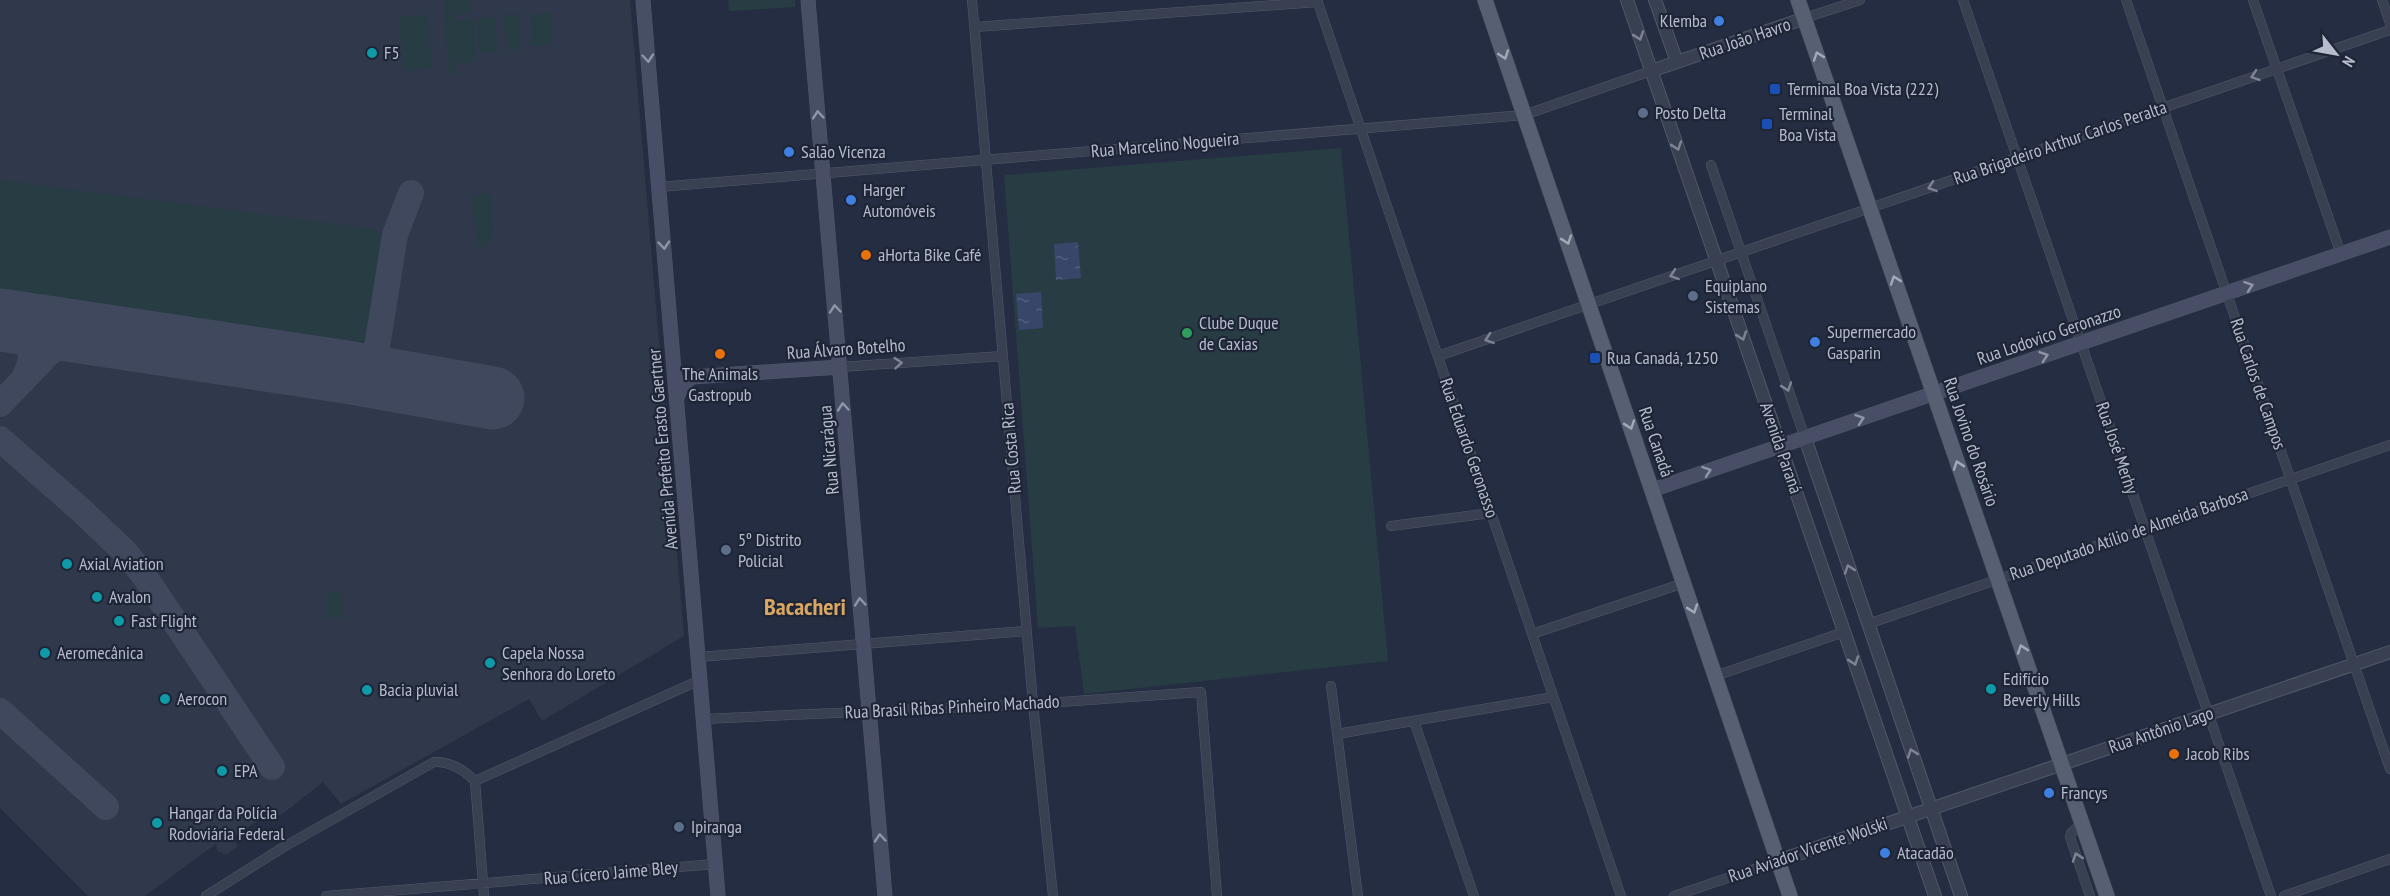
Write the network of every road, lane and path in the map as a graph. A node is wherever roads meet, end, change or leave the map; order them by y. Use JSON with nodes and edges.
{"nodes":[{"id":1,"x":643,"y":0,"type":"edge"},
{"id":2,"x":808,"y":0,"type":"edge"},
{"id":3,"x":972,"y":0,"type":"edge"},
{"id":4,"x":1485,"y":0,"type":"edge"},
{"id":5,"x":1627,"y":0,"type":"edge"},
{"id":6,"x":1655,"y":0,"type":"edge"},
{"id":7,"x":1798,"y":0,"type":"edge"},
{"id":8,"x":1860,"y":0,"type":"edge"},
{"id":9,"x":1963,"y":0,"type":"edge"},
{"id":10,"x":2126,"y":0,"type":"edge"},
{"id":11,"x":2253,"y":0,"type":"edge"},
{"id":12,"x":2382,"y":0,"type":"edge"},
{"id":13,"x":1317,"y":1,"type":"edge"},
{"id":14,"x":1805,"y":18,"type":"junction"},
{"id":15,"x":2390,"y":22,"type":"edge"},
{"id":16,"x":975,"y":27,"type":"junction"},
{"id":17,"x":2390,"y":30,"type":"edge"},
{"id":18,"x":1677,"y":62,"type":"junction"},
{"id":19,"x":1664,"y":67,"type":"joint"},
{"id":20,"x":2277,"y":69,"type":"junction"},
{"id":21,"x":1651,"y":71,"type":"junction"},
{"id":22,"x":2163,"y":108,"type":"junction"},
{"id":23,"x":1524,"y":115,"type":"junction"},
{"id":24,"x":1361,"y":129,"type":"junction"},
{"id":25,"x":2017,"y":158,"type":"junction"},
{"id":26,"x":986,"y":160,"type":"junction"},
{"id":27,"x":1711,"y":165,"type":"dead end"},
{"id":28,"x":823,"y":173,"type":"junction"},
{"id":29,"x":659,"y":187,"type":"junction"},
{"id":30,"x":1870,"y":208,"type":"junction"},
{"id":31,"x":2390,"y":237,"type":"edge"},
{"id":32,"x":1740,"y":253,"type":"junction"},
{"id":33,"x":2341,"y":254,"type":"junction"},
{"id":34,"x":1716,"y":261,"type":"junction"},
{"id":35,"x":2226,"y":293,"type":"junction"},
{"id":36,"x":1589,"y":305,"type":"junction"},
{"id":37,"x":2081,"y":343,"type":"junction"},
{"id":38,"x":1003,"y":356,"type":"junction"},
{"id":39,"x":1438,"y":356,"type":"junction"},
{"id":40,"x":674,"y":359,"type":"junction"},
{"id":41,"x":840,"y":367,"type":"junction"},
{"id":42,"x":692,"y":377,"type":"junction"},
{"id":43,"x":1934,"y":394,"type":"junction"},
{"id":44,"x":677,"y":397,"type":"junction"},
{"id":45,"x":1804,"y":438,"type":"junction"},
{"id":46,"x":2390,"y":445,"type":"edge"},
{"id":47,"x":1780,"y":447,"type":"junction"},
{"id":48,"x":2290,"y":479,"type":"junction"},
{"id":49,"x":1652,"y":490,"type":"junction"},
{"id":50,"x":1491,"y":513,"type":"junction"},
{"id":51,"x":1391,"y":526,"type":"dead end"},
{"id":52,"x":2145,"y":529,"type":"junction"},
{"id":53,"x":1998,"y":579,"type":"junction"},
{"id":54,"x":1684,"y":583,"type":"junction"},
{"id":55,"x":1868,"y":624,"type":"junction"},
{"id":56,"x":1026,"y":630,"type":"junction"},
{"id":57,"x":1844,"y":632,"type":"junction"},
{"id":58,"x":1532,"y":634,"type":"junction"},
{"id":59,"x":863,"y":644,"type":"junction"},
{"id":60,"x":2390,"y":652,"type":"edge"},
{"id":61,"x":699,"y":657,"type":"junction"},
{"id":62,"x":2354,"y":664,"type":"junction"},
{"id":63,"x":1715,"y":676,"type":"junction"},
{"id":64,"x":700,"y":680,"type":"junction"},
{"id":65,"x":1331,"y":686,"type":"dead end"},
{"id":66,"x":1553,"y":697,"type":"junction"},
{"id":67,"x":1033,"y":704,"type":"junction"},
{"id":68,"x":869,"y":711,"type":"junction"},
{"id":69,"x":2208,"y":714,"type":"junction"},
{"id":70,"x":704,"y":719,"type":"junction"},
{"id":71,"x":1414,"y":721,"type":"junction"},
{"id":72,"x":1337,"y":735,"type":"junction"},
{"id":73,"x":2061,"y":764,"type":"junction"},
{"id":74,"x":2390,"y":769,"type":"edge"},
{"id":75,"x":475,"y":781,"type":"junction"},
{"id":76,"x":1932,"y":808,"type":"junction"},
{"id":77,"x":1908,"y":816,"type":"junction"},
{"id":78,"x":2082,"y":823,"type":"junction"},
{"id":79,"x":2390,"y":860,"type":"edge"},
{"id":80,"x":1778,"y":861,"type":"junction"},
{"id":81,"x":716,"y":864,"type":"junction"},
{"id":82,"x":483,"y":883,"type":"junction"},
{"id":83,"x":206,"y":896,"type":"edge"},
{"id":84,"x":326,"y":896,"type":"edge"},
{"id":85,"x":484,"y":896,"type":"edge"},
{"id":86,"x":718,"y":896,"type":"edge"},
{"id":87,"x":885,"y":896,"type":"edge"},
{"id":88,"x":1053,"y":896,"type":"edge"},
{"id":89,"x":1217,"y":896,"type":"edge"},
{"id":90,"x":1358,"y":896,"type":"edge"},
{"id":91,"x":1474,"y":896,"type":"edge"},
{"id":92,"x":1621,"y":896,"type":"edge"},
{"id":93,"x":1674,"y":896,"type":"edge"},
{"id":94,"x":1790,"y":896,"type":"edge"},
{"id":95,"x":1935,"y":896,"type":"edge"},
{"id":96,"x":1961,"y":896,"type":"edge"},
{"id":97,"x":2090,"y":896,"type":"edge"},
{"id":98,"x":2107,"y":896,"type":"edge"},
{"id":99,"x":2271,"y":896,"type":"edge"},
{"id":100,"x":2284,"y":896,"type":"edge"}],
"edges":[{"from":1,"to":29,"type":"main road","name":"Avenida Prefeito Erasto Gaertner","one_way":true},
{"from":28,"to":2,"type":"main road","name":"Rua Nicarágua","one_way":true},
{"from":3,"to":16,"type":"street","name":"Rua Costa Rica"},
{"from":4,"to":23,"type":"main road","name":"Rua Canadá","one_way":true},
{"from":5,"to":21,"type":"street","name":"Avenida Paraná","one_way":true},
{"from":6,"to":18,"type":"street"},
{"from":7,"to":14,"type":"main road","name":"Rua Jovino do Rosário"},
{"from":8,"to":14,"type":"street","name":"Rua João Havro"},
{"from":9,"to":25,"type":"street","name":"Rua José Merhy"},
{"from":10,"to":22,"type":"street","name":"Rua Carlos de Campos"},
{"from":11,"to":20,"type":"street"},
{"from":12,"to":15,"type":"street"},
{"from":13,"to":16,"type":"street"},
{"from":13,"to":24,"type":"street","name":"Rua Eduardo Geronasso"},
{"from":14,"to":18,"type":"street","name":"Rua João Havro"},
{"from":30,"to":14,"type":"main road","name":"Rua Jovino do Rosário","one_way":true},
{"from":16,"to":26,"type":"street","name":"Rua Costa Rica"},
{"from":17,"to":20,"type":"street","name":"Rua Brigadeiro Arthur Carlos Peralta"},
{"from":18,"to":19,"type":"street","name":"Rua João Havro"},
{"from":19,"to":21,"type":"street","name":"Rua Marcelino Nogueira"},
{"from":20,"to":22,"type":"street","name":"Rua Brigadeiro Arthur Carlos Peralta","one_way":true},
{"from":20,"to":33,"type":"street"},
{"from":21,"to":23,"type":"street","name":"Rua Marcelino Nogueira"},
{"from":21,"to":34,"type":"street","name":"Avenida Paraná","one_way":true},
{"from":22,"to":25,"type":"street","name":"Rua Brigadeiro Arthur Carlos Peralta"},
{"from":22,"to":35,"type":"street","name":"Rua Carlos de Campos"},
{"from":23,"to":24,"type":"street","name":"Rua Marcelino Nogueira"},
{"from":23,"to":36,"type":"main road","name":"Rua Canadá","one_way":true},
{"from":24,"to":26,"type":"street","name":"Rua Marcelino Nogueira"},
{"from":24,"to":39,"type":"street","name":"Rua Eduardo Geronasso"},
{"from":25,"to":30,"type":"street","name":"Rua Brigadeiro Arthur Carlos Peralta","one_way":true},
{"from":25,"to":37,"type":"street","name":"Rua José Merhy"},
{"from":26,"to":28,"type":"street","name":"Rua Marcelino Nogueira"},
{"from":26,"to":38,"type":"street","name":"Rua Costa Rica"},
{"from":27,"to":32,"type":"street","name":"Avenida Paraná"},
{"from":28,"to":29,"type":"street","name":"Rua Marcelino Nogueira"},
{"from":41,"to":28,"type":"main road","name":"Rua Nicarágua","one_way":true},
{"from":29,"to":40,"type":"main road","name":"Avenida Prefeito Erasto Gaertner","one_way":true},
{"from":30,"to":32,"type":"street","name":"Rua Brigadeiro Arthur Carlos Peralta"},
{"from":43,"to":30,"type":"main road","name":"Rua Jovino do Rosário","one_way":true},
{"from":31,"to":33,"type":"main road","name":"Rua Lodovico Geronazzo"},
{"from":32,"to":34,"type":"street","name":"Rua Brigadeiro Arthur Carlos Peralta"},
{"from":32,"to":45,"type":"street","name":"Avenida Paraná","one_way":true},
{"from":35,"to":33,"type":"main road","name":"Rua Lodovico Geronazzo","one_way":true},
{"from":34,"to":36,"type":"street","name":"Rua Brigadeiro Arthur Carlos Peralta","one_way":true},
{"from":34,"to":47,"type":"street","name":"Avenida Paraná","one_way":true},
{"from":35,"to":37,"type":"main road","name":"Rua Lodovico Geronazzo"},
{"from":35,"to":48,"type":"street","name":"Rua Carlos de Campos"},
{"from":36,"to":39,"type":"street","name":"Rua Brigadeiro Arthur Carlos Peralta","one_way":true},
{"from":36,"to":49,"type":"main road","name":"Rua Canadá","one_way":true},
{"from":43,"to":37,"type":"main road","name":"Rua Lodovico Geronazzo","one_way":true},
{"from":37,"to":52,"type":"street","name":"Rua José Merhy"},
{"from":41,"to":38,"type":"street","name":"Rua Álvaro Botelho","one_way":true},
{"from":38,"to":56,"type":"street","name":"Rua Costa Rica"},
{"from":39,"to":50,"type":"street","name":"Rua Eduardo Geronasso"},
{"from":40,"to":42,"type":"main road"},
{"from":40,"to":44,"type":"main road","name":"Avenida Prefeito Erasto Gaertner"},
{"from":41,"to":42,"type":"main road","name":"Rua Álvaro Botelho"},
{"from":59,"to":41,"type":"main road","name":"Rua Nicarágua","one_way":true},
{"from":42,"to":44,"type":"main road"},
{"from":45,"to":43,"type":"main road","name":"Rua Lodovico Geronazzo","one_way":true},
{"from":53,"to":43,"type":"main road","name":"Rua Jovino do Rosário","one_way":true},
{"from":44,"to":61,"type":"main road","name":"Avenida Prefeito Erasto Gaertner"},
{"from":45,"to":47,"type":"main road","name":"Rua Lodovico Geronazzo"},
{"from":55,"to":45,"type":"street","name":"Avenida Paraná","one_way":true},
{"from":46,"to":48,"type":"street","name":"Rua Deputado Atílio de Almeida Barbosa"},
{"from":49,"to":47,"type":"main road","name":"Rua Lodovico Geronazzo","one_way":true},
{"from":47,"to":57,"type":"street","name":"Avenida Paraná"},
{"from":48,"to":52,"type":"street","name":"Rua Deputado Atílio de Almeida Barbosa"},
{"from":48,"to":62,"type":"street","name":"Rua Carlos de Campos"},
{"from":49,"to":54,"type":"main road","name":"Rua Canadá"},
{"from":50,"to":51,"type":"street"},
{"from":50,"to":58,"type":"street","name":"Rua Eduardo Geronasso"},
{"from":52,"to":53,"type":"street","name":"Rua Deputado Atílio de Almeida Barbosa"},
{"from":52,"to":69,"type":"street","name":"Rua José Merhy"},
{"from":53,"to":55,"type":"street","name":"Rua Deputado Atílio de Almeida Barbosa"},
{"from":73,"to":53,"type":"main road","name":"Rua Jovino do Rosário","one_way":true},
{"from":54,"to":58,"type":"street"},
{"from":54,"to":63,"type":"main road","name":"Rua Canadá","one_way":true},
{"from":76,"to":55,"type":"street","name":"Avenida Paraná","one_way":true},
{"from":56,"to":59,"type":"street"},
{"from":56,"to":67,"type":"street","name":"Rua Costa Rica"},
{"from":57,"to":63,"type":"street"},
{"from":57,"to":77,"type":"street","name":"Avenida Paraná","one_way":true},
{"from":58,"to":66,"type":"street","name":"Rua Eduardo Geronasso"},
{"from":59,"to":61,"type":"street"},
{"from":59,"to":68,"type":"main road","name":"Rua Nicarágua"},
{"from":60,"to":62,"type":"street","name":"Rua Antônio Lago"},
{"from":61,"to":64,"type":"main road","name":"Avenida Prefeito Erasto Gaertner"},
{"from":62,"to":69,"type":"street","name":"Rua Antônio Lago"},
{"from":62,"to":74,"type":"street","name":"Rua Carlos de Campos"},
{"from":63,"to":80,"type":"main road","name":"Rua Canadá"},
{"from":64,"to":70,"type":"main road","name":"Avenida Prefeito Erasto Gaertner"},
{"from":64,"to":75,"type":"street"},
{"from":65,"to":72,"type":"street"},
{"from":66,"to":71,"type":"street"},
{"from":66,"to":92,"type":"street","name":"Rua Eduardo Geronasso"},
{"from":67,"to":68,"type":"street","name":"Rua Brasil Ribas Pinheiro Machado"},
{"from":67,"to":88,"type":"street","name":"Rua Costa Rica"},
{"from":67,"to":89,"type":"street","name":"Rua Brasil Ribas Pinheiro Machado"},
{"from":68,"to":70,"type":"street","name":"Rua Brasil Ribas Pinheiro Machado"},
{"from":87,"to":68,"type":"main road","name":"Rua Nicarágua","one_way":true},
{"from":69,"to":73,"type":"street","name":"Rua Antônio Lago"},
{"from":69,"to":99,"type":"street","name":"Rua José Merhy"},
{"from":70,"to":81,"type":"main road","name":"Avenida Prefeito Erasto Gaertner"},
{"from":71,"to":72,"type":"street"},
{"from":71,"to":91,"type":"street"},
{"from":72,"to":90,"type":"street"},
{"from":73,"to":76,"type":"street","name":"Rua Antônio Lago"},
{"from":73,"to":78,"type":"main road","name":"Rua Jovino do Rosário"},
{"from":75,"to":82,"type":"street"},
{"from":75,"to":83,"type":"street"},
{"from":76,"to":77,"type":"street","name":"Rua Aviador Vicente Wolski"},
{"from":76,"to":96,"type":"street","name":"Avenida Paraná"},
{"from":77,"to":80,"type":"street","name":"Rua Aviador Vicente Wolski"},
{"from":77,"to":95,"type":"street","name":"Avenida Paraná"},
{"from":97,"to":78,"type":"street","one_way":true},
{"from":78,"to":98,"type":"main road","name":"Rua Jovino do Rosário"},
{"from":79,"to":100,"type":"street"},
{"from":80,"to":93,"type":"street","name":"Rua Aviador Vicente Wolski"},
{"from":80,"to":94,"type":"main road","name":"Rua Canadá"},
{"from":81,"to":82,"type":"street","name":"Rua Cícero Jaime Bley"},
{"from":81,"to":86,"type":"main road","name":"Avenida Prefeito Erasto Gaertner"},
{"from":82,"to":84,"type":"street","name":"Rua Cícero Jaime Bley"},
{"from":82,"to":85,"type":"street"}]}
